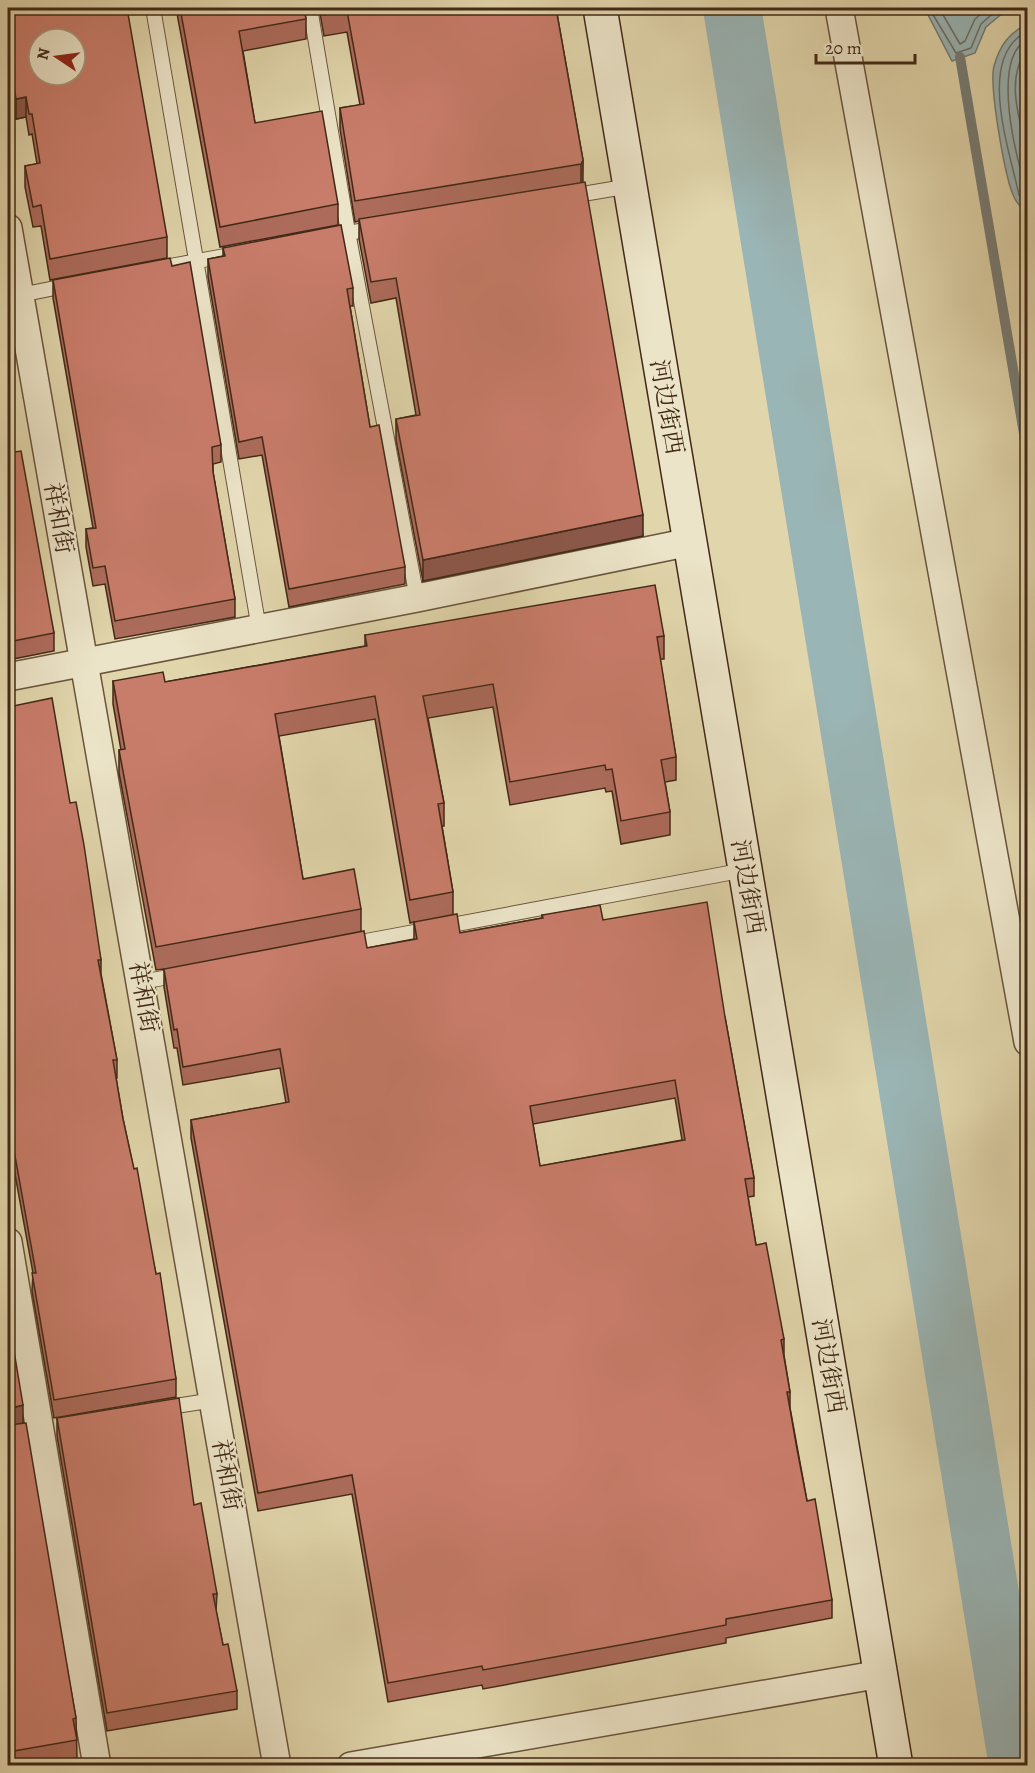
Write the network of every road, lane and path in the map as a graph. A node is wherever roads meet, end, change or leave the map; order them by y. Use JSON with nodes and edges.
{"nodes":[{"id":1,"x":153,"y":8,"type":"edge"},
{"id":2,"x":310,"y":8,"type":"edge"},
{"id":3,"x":600,"y":8,"type":"edge"},
{"id":4,"x":838,"y":8,"type":"edge"},
{"id":5,"x":630,"y":186,"type":"junction"},
{"id":6,"x":560,"y":197,"type":"edge"},
{"id":7,"x":395,"y":225,"type":"edge"},
{"id":8,"x":8,"y":228,"type":"edge"},
{"id":9,"x":348,"y":232,"type":"junction"},
{"id":10,"x":313,"y":239,"type":"edge"},
{"id":11,"x":256,"y":250,"type":"edge"},
{"id":12,"x":198,"y":261,"type":"junction"},
{"id":13,"x":142,"y":272,"type":"edge"},
{"id":14,"x":86,"y":282,"type":"edge"},
{"id":15,"x":13,"y":296,"type":"edge"},
{"id":16,"x":690,"y":542,"type":"junction"},
{"id":17,"x":417,"y":598,"type":"junction"},
{"id":18,"x":260,"y":629,"type":"junction"},
{"id":19,"x":85,"y":663,"type":"junction"},
{"id":20,"x":8,"y":677,"type":"edge"},
{"id":21,"x":745,"y":870,"type":"junction"},
{"id":22,"x":337,"y":946,"type":"edge"},
{"id":23,"x":199,"y":972,"type":"edge"},
{"id":24,"x":141,"y":982,"type":"junction"},
{"id":25,"x":1028,"y":1042,"type":"edge"},
{"id":26,"x":8,"y":1242,"type":"edge"},
{"id":27,"x":214,"y":1400,"type":"junction"},
{"id":28,"x":144,"y":1412,"type":"edge"},
{"id":29,"x":881,"y":1674,"type":"junction"},
{"id":30,"x":97,"y":1766,"type":"edge"},
{"id":31,"x":277,"y":1766,"type":"edge"},
{"id":32,"x":351,"y":1766,"type":"edge"},
{"id":33,"x":896,"y":1766,"type":"edge"}],
"edges":[{"from":1,"to":12,"type":"lane"},
{"from":2,"to":9,"type":"lane"},
{"from":3,"to":5,"type":"street","name":"河边街西"},
{"from":4,"to":25,"type":"street"},
{"from":5,"to":6,"type":"lane"},
{"from":5,"to":16,"type":"street","name":"河边街西"},
{"from":7,"to":9,"type":"lane"},
{"from":8,"to":15,"type":"street","name":"祥和街"},
{"from":9,"to":10,"type":"lane"},
{"from":9,"to":17,"type":"lane"},
{"from":11,"to":12,"type":"lane"},
{"from":12,"to":13,"type":"lane"},
{"from":12,"to":18,"type":"lane"},
{"from":14,"to":15,"type":"lane"},
{"from":15,"to":19,"type":"street","name":"祥和街"},
{"from":16,"to":17,"type":"street"},
{"from":16,"to":21,"type":"street","name":"河边街西"},
{"from":17,"to":18,"type":"street"},
{"from":18,"to":19,"type":"street"},
{"from":19,"to":20,"type":"street"},
{"from":19,"to":24,"type":"street","name":"祥和街"},
{"from":21,"to":22,"type":"lane"},
{"from":21,"to":29,"type":"street","name":"河边街西"},
{"from":23,"to":24,"type":"lane"},
{"from":24,"to":27,"type":"street","name":"祥和街"},
{"from":26,"to":30,"type":"street"},
{"from":27,"to":28,"type":"lane"},
{"from":27,"to":31,"type":"street","name":"祥和街"},
{"from":29,"to":32,"type":"street"},
{"from":29,"to":33,"type":"street","name":"河边街西"}]}
